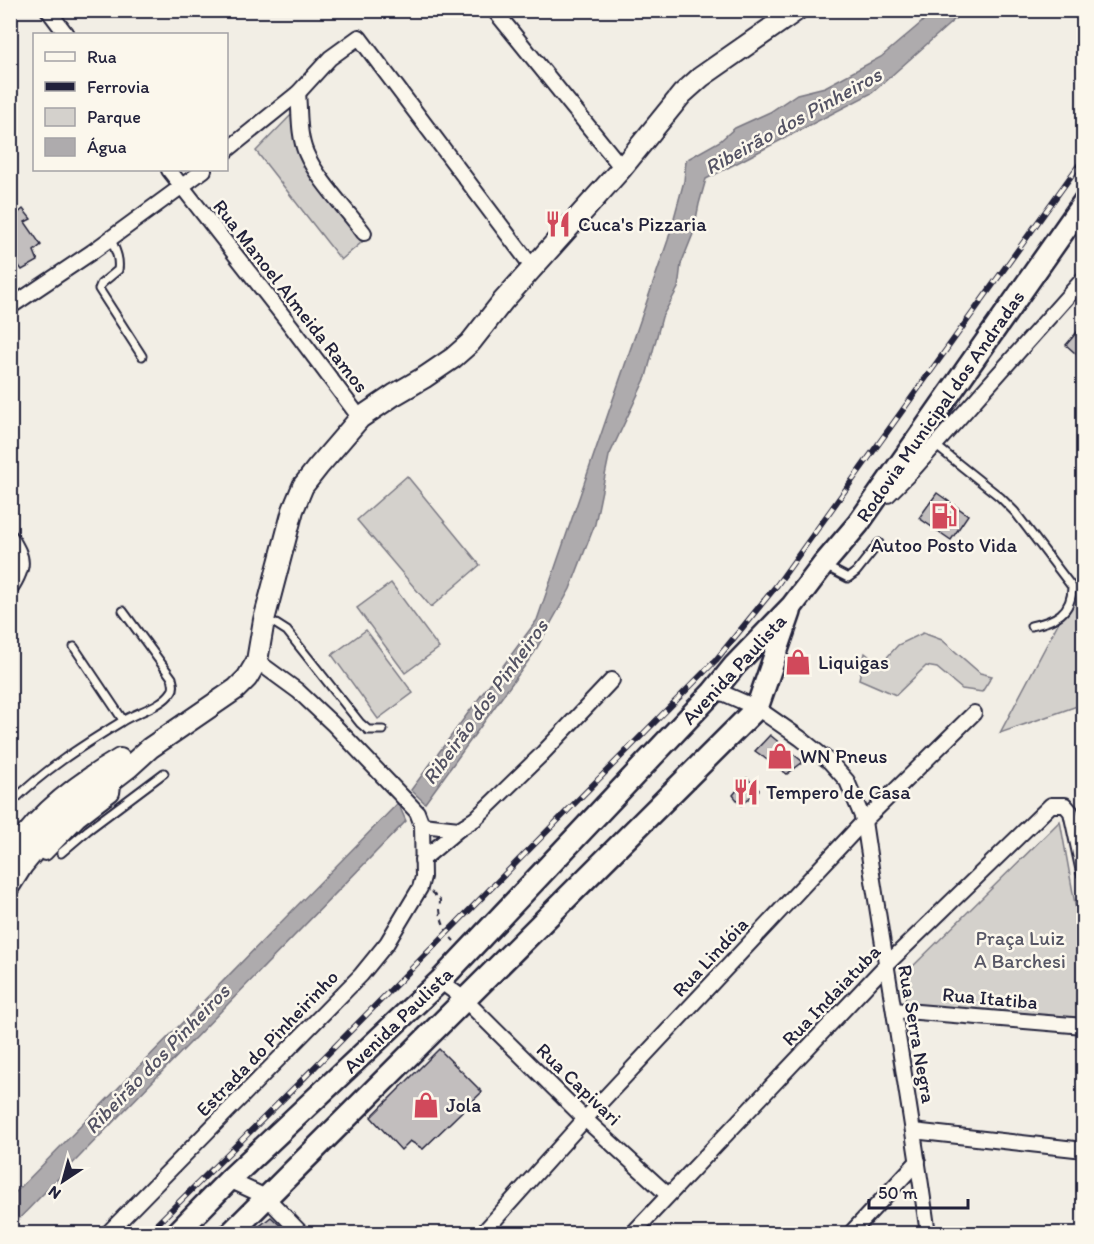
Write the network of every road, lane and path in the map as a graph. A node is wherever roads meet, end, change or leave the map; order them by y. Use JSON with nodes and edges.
{"nodes":[{"id":1,"x":48,"y":10,"type":"edge"},
{"id":2,"x":494,"y":10,"type":"edge"},
{"id":3,"x":797,"y":10,"type":"edge"},
{"id":4,"x":65,"y":33,"type":"edge"},
{"id":5,"x":298,"y":93,"type":"junction"},
{"id":6,"x":228,"y":149,"type":"edge"},
{"id":7,"x":622,"y":168,"type":"junction"},
{"id":8,"x":170,"y":171,"type":"edge"},
{"id":9,"x":203,"y":171,"type":"edge"},
{"id":10,"x":182,"y":187,"type":"junction"},
{"id":11,"x":1083,"y":202,"type":"edge"},
{"id":12,"x":364,"y":233,"type":"dead end"},
{"id":13,"x":111,"y":238,"type":"junction"},
{"id":14,"x":533,"y":268,"type":"junction"},
{"id":15,"x":1083,"y":278,"type":"edge"},
{"id":16,"x":10,"y":307,"type":"edge"},
{"id":17,"x":142,"y":356,"type":"dead end"},
{"id":18,"x":360,"y":418,"type":"junction"},
{"id":19,"x":935,"y":445,"type":"junction"},
{"id":20,"x":858,"y":524,"type":"junction"},
{"id":21,"x":10,"y":537,"type":"edge"},
{"id":22,"x":879,"y":543,"type":"dead end"},
{"id":23,"x":823,"y":565,"type":"junction"},
{"id":24,"x":10,"y":589,"type":"edge"},
{"id":25,"x":792,"y":606,"type":"junction"},
{"id":26,"x":123,"y":611,"type":"dead end"},
{"id":27,"x":264,"y":620,"type":"junction"},
{"id":28,"x":1031,"y":626,"type":"dead end"},
{"id":29,"x":75,"y":647,"type":"dead end"},
{"id":30,"x":257,"y":661,"type":"junction"},
{"id":31,"x":612,"y":680,"type":"dead end"},
{"id":32,"x":713,"y":692,"type":"junction"},
{"id":33,"x":758,"y":708,"type":"junction"},
{"id":34,"x":974,"y":713,"type":"dead end"},
{"id":35,"x":123,"y":720,"type":"junction"},
{"id":36,"x":383,"y":730,"type":"dead end"},
{"id":37,"x":164,"y":772,"type":"dead end"},
{"id":38,"x":104,"y":774,"type":"junction"},
{"id":39,"x":10,"y":804,"type":"edge"},
{"id":40,"x":419,"y":818,"type":"junction"},
{"id":41,"x":864,"y":820,"type":"junction"},
{"id":42,"x":459,"y":829,"type":"junction"},
{"id":43,"x":13,"y":834,"type":"edge"},
{"id":44,"x":62,"y":853,"type":"dead end"},
{"id":45,"x":422,"y":860,"type":"junction"},
{"id":46,"x":14,"y":872,"type":"edge"},
{"id":47,"x":1083,"y":872,"type":"edge"},
{"id":48,"x":421,"y":886,"type":"junction"},
{"id":49,"x":468,"y":952,"type":"junction"},
{"id":50,"x":885,"y":966,"type":"junction"},
{"id":51,"x":440,"y":981,"type":"junction"},
{"id":52,"x":464,"y":999,"type":"junction"},
{"id":53,"x":894,"y":1010,"type":"junction"},
{"id":54,"x":1083,"y":1026,"type":"edge"},
{"id":55,"x":585,"y":1119,"type":"junction"},
{"id":56,"x":913,"y":1131,"type":"junction"},
{"id":57,"x":1083,"y":1150,"type":"edge"},
{"id":58,"x":918,"y":1161,"type":"junction"},
{"id":59,"x":229,"y":1180,"type":"junction"},
{"id":60,"x":668,"y":1195,"type":"junction"},
{"id":61,"x":266,"y":1197,"type":"junction"},
{"id":62,"x":107,"y":1233,"type":"edge"},
{"id":63,"x":176,"y":1233,"type":"edge"},
{"id":64,"x":230,"y":1233,"type":"edge"},
{"id":65,"x":302,"y":1233,"type":"edge"},
{"id":66,"x":482,"y":1233,"type":"edge"},
{"id":67,"x":632,"y":1233,"type":"edge"},
{"id":68,"x":850,"y":1233,"type":"edge"},
{"id":69,"x":928,"y":1233,"type":"edge"}],
"edges":[{"from":1,"to":4,"type":"street"},
{"from":2,"to":7,"type":"street"},
{"from":3,"to":7,"type":"main road"},
{"from":5,"to":6,"type":"street"},
{"from":5,"to":12,"type":"street"},
{"from":5,"to":14,"type":"street"},
{"from":7,"to":14,"type":"main road"},
{"from":8,"to":10,"type":"street","name":"Rua Manoel Almeida Ramos"},
{"from":9,"to":10,"type":"street"},
{"from":10,"to":13,"type":"street"},
{"from":10,"to":18,"type":"street","name":"Rua Manoel Almeida Ramos"},
{"from":11,"to":20,"type":"main road","name":"Rodovia Municipal dos Andradas"},
{"from":13,"to":16,"type":"street"},
{"from":13,"to":17,"type":"lane"},
{"from":14,"to":18,"type":"main road"},
{"from":15,"to":19,"type":"street"},
{"from":18,"to":27,"type":"main road"},
{"from":19,"to":20,"type":"street"},
{"from":19,"to":28,"type":"lane"},
{"from":20,"to":23,"type":"main road","name":"Rodovia Municipal dos Andradas"},
{"from":21,"to":24,"type":"street"},
{"from":22,"to":23,"type":"lane"},
{"from":23,"to":25,"type":"main road","name":"Rodovia Municipal dos Andradas"},
{"from":25,"to":32,"type":"main road","name":"Avenida Paulista"},
{"from":25,"to":33,"type":"main road","name":"Avenida Paulista"},
{"from":26,"to":35,"type":"lane"},
{"from":27,"to":30,"type":"main road"},
{"from":27,"to":36,"type":"lane"},
{"from":29,"to":35,"type":"lane"},
{"from":30,"to":38,"type":"main road"},
{"from":30,"to":40,"type":"street"},
{"from":31,"to":42,"type":"street"},
{"from":32,"to":33,"type":"street","name":"Rua Serra Negra"},
{"from":32,"to":49,"type":"main road","name":"Avenida Paulista"},
{"from":33,"to":41,"type":"street","name":"Rua Serra Negra"},
{"from":33,"to":52,"type":"main road","name":"Avenida Paulista"},
{"from":34,"to":41,"type":"street","name":"Rua Lindóia"},
{"from":35,"to":39,"type":"lane"},
{"from":37,"to":44,"type":"lane"},
{"from":38,"to":43,"type":"street"},
{"from":38,"to":46,"type":"main road"},
{"from":38,"to":46,"type":"street"},
{"from":40,"to":42,"type":"street"},
{"from":40,"to":45,"type":"street","name":"Estrada do Pinheirinho"},
{"from":41,"to":50,"type":"street","name":"Rua Serra Negra"},
{"from":41,"to":55,"type":"street","name":"Rua Lindóia"},
{"from":42,"to":45,"type":"street"},
{"from":45,"to":48,"type":"street","name":"Estrada do Pinheirinho"},
{"from":47,"to":50,"type":"street","name":"Rua Indaiatuba"},
{"from":48,"to":49,"type":"path"},
{"from":48,"to":62,"type":"street","name":"Estrada do Pinheirinho"},
{"from":49,"to":51,"type":"main road","name":"Avenida Paulista"},
{"from":50,"to":53,"type":"street","name":"Rua Serra Negra"},
{"from":50,"to":60,"type":"street","name":"Rua Indaiatuba"},
{"from":51,"to":52,"type":"street","name":"Rua Capivari"},
{"from":51,"to":59,"type":"main road","name":"Avenida Paulista"},
{"from":52,"to":55,"type":"street","name":"Rua Capivari"},
{"from":52,"to":61,"type":"main road","name":"Avenida Paulista"},
{"from":53,"to":54,"type":"street","name":"Rua Itatiba"},
{"from":53,"to":56,"type":"street","name":"Rua Serra Negra"},
{"from":55,"to":60,"type":"street","name":"Rua Capivari"},
{"from":55,"to":66,"type":"street","name":"Rua Lindóia"},
{"from":56,"to":57,"type":"street"},
{"from":56,"to":58,"type":"street","name":"Rua Serra Negra"},
{"from":58,"to":68,"type":"street"},
{"from":58,"to":69,"type":"street","name":"Rua Serra Negra"},
{"from":59,"to":61,"type":"street"},
{"from":59,"to":63,"type":"main road","name":"Avenida Paulista"},
{"from":60,"to":67,"type":"street","name":"Rua Indaiatuba"},
{"from":61,"to":64,"type":"main road","name":"Avenida Paulista"},
{"from":61,"to":65,"type":"street"}]}
